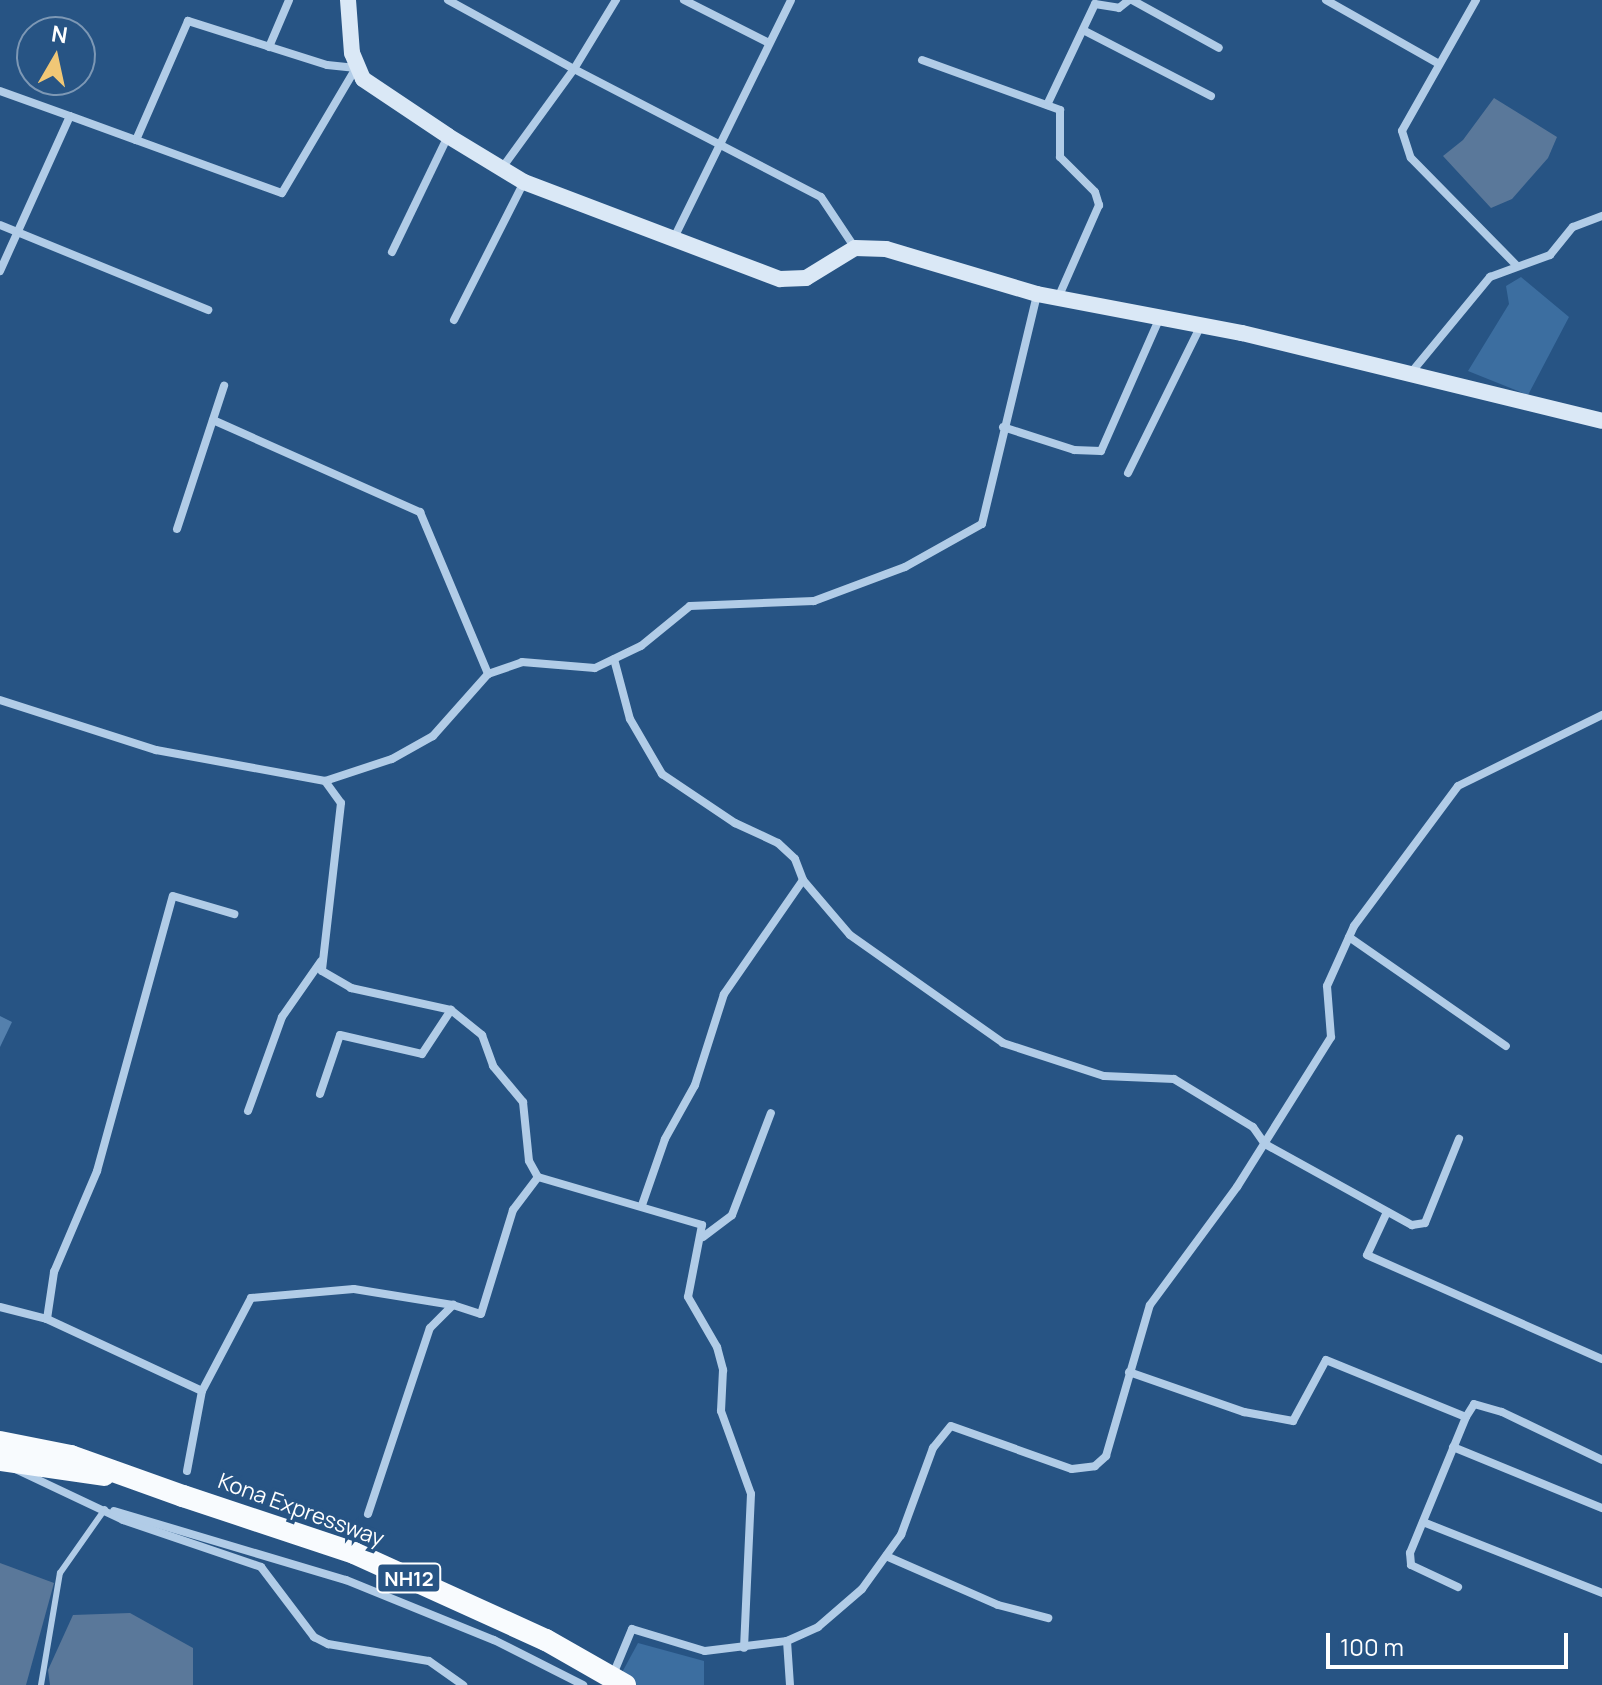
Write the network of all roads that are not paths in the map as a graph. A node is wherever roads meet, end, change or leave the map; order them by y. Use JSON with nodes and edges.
{"nodes":[{"id":1,"x":289,"y":0,"type":"edge"},
{"id":2,"x":348,"y":0,"type":"edge"},
{"id":3,"x":446,"y":0,"type":"edge"},
{"id":4,"x":616,"y":0,"type":"edge"},
{"id":5,"x":684,"y":0,"type":"edge"},
{"id":6,"x":791,"y":0,"type":"edge"},
{"id":7,"x":1130,"y":0,"type":"edge"},
{"id":8,"x":1326,"y":0,"type":"edge"},
{"id":9,"x":1476,"y":0,"type":"edge"},
{"id":10,"x":1083,"y":30,"type":"junction"},
{"id":11,"x":769,"y":43,"type":"junction"},
{"id":12,"x":269,"y":47,"type":"junction"},
{"id":13,"x":1219,"y":48,"type":"dead end"},
{"id":14,"x":922,"y":60,"type":"dead end"},
{"id":15,"x":1439,"y":64,"type":"junction"},
{"id":16,"x":356,"y":68,"type":"junction"},
{"id":17,"x":574,"y":69,"type":"junction"},
{"id":18,"x":0,"y":91,"type":"edge"},
{"id":19,"x":1211,"y":96,"type":"dead end"},
{"id":20,"x":1047,"y":105,"type":"junction"},
{"id":21,"x":70,"y":116,"type":"junction"},
{"id":22,"x":448,"y":136,"type":"junction"},
{"id":23,"x":136,"y":140,"type":"junction"},
{"id":24,"x":716,"y":147,"type":"junction"},
{"id":25,"x":502,"y":168,"type":"junction"},
{"id":26,"x":524,"y":182,"type":"junction"},
{"id":27,"x":1602,"y":216,"type":"edge"},
{"id":28,"x":0,"y":225,"type":"edge"},
{"id":29,"x":20,"y":233,"type":"junction"},
{"id":30,"x":673,"y":241,"type":"junction"},
{"id":31,"x":855,"y":248,"type":"junction"},
{"id":32,"x":392,"y":252,"type":"dead end"},
{"id":33,"x":1517,"y":266,"type":"junction"},
{"id":34,"x":0,"y":271,"type":"edge"},
{"id":35,"x":1037,"y":294,"type":"junction"},
{"id":36,"x":1058,"y":298,"type":"junction"},
{"id":37,"x":208,"y":310,"type":"dead end"},
{"id":38,"x":1160,"y":317,"type":"junction"},
{"id":39,"x":454,"y":320,"type":"dead end"},
{"id":40,"x":1201,"y":325,"type":"junction"},
{"id":41,"x":1407,"y":377,"type":"junction"},
{"id":42,"x":224,"y":386,"type":"dead end"},
{"id":43,"x":213,"y":420,"type":"junction"},
{"id":44,"x":1602,"y":421,"type":"edge"},
{"id":45,"x":1003,"y":427,"type":"junction"},
{"id":46,"x":1128,"y":473,"type":"dead end"},
{"id":47,"x":177,"y":529,"type":"dead end"},
{"id":48,"x":614,"y":659,"type":"junction"},
{"id":49,"x":488,"y":674,"type":"junction"},
{"id":50,"x":0,"y":700,"type":"edge"},
{"id":51,"x":1602,"y":715,"type":"edge"},
{"id":52,"x":325,"y":781,"type":"junction"},
{"id":53,"x":803,"y":880,"type":"junction"},
{"id":54,"x":234,"y":914,"type":"dead end"},
{"id":55,"x":1349,"y":937,"type":"junction"},
{"id":56,"x":321,"y":961,"type":"junction"},
{"id":57,"x":451,"y":1010,"type":"junction"},
{"id":58,"x":1506,"y":1046,"type":"dead end"},
{"id":59,"x":320,"y":1094,"type":"dead end"},
{"id":60,"x":248,"y":1111,"type":"dead end"},
{"id":61,"x":771,"y":1113,"type":"dead end"},
{"id":62,"x":1459,"y":1139,"type":"dead end"},
{"id":63,"x":1265,"y":1144,"type":"junction"},
{"id":64,"x":538,"y":1177,"type":"junction"},
{"id":65,"x":642,"y":1205,"type":"junction"},
{"id":66,"x":1387,"y":1212,"type":"junction"},
{"id":67,"x":703,"y":1237,"type":"junction"},
{"id":68,"x":453,"y":1305,"type":"junction"},
{"id":69,"x":0,"y":1307,"type":"edge"},
{"id":70,"x":47,"y":1319,"type":"junction"},
{"id":71,"x":1602,"y":1359,"type":"edge"},
{"id":72,"x":1129,"y":1372,"type":"junction"},
{"id":73,"x":202,"y":1391,"type":"junction"},
{"id":74,"x":1466,"y":1417,"type":"junction"},
{"id":75,"x":1453,"y":1447,"type":"junction"},
{"id":76,"x":1,"y":1454,"type":"edge"},
{"id":77,"x":1602,"y":1460,"type":"edge"},
{"id":78,"x":187,"y":1471,"type":"dead end"},
{"id":79,"x":1600,"y":1504,"type":"edge"},
{"id":80,"x":105,"y":1509,"type":"junction"},
{"id":81,"x":368,"y":1514,"type":"dead end"},
{"id":82,"x":1423,"y":1522,"type":"junction"},
{"id":83,"x":886,"y":1556,"type":"junction"},
{"id":84,"x":1458,"y":1587,"type":"dead end"},
{"id":85,"x":1602,"y":1593,"type":"edge"},
{"id":86,"x":1048,"y":1618,"type":"dead end"},
{"id":87,"x":787,"y":1641,"type":"junction"},
{"id":88,"x":744,"y":1648,"type":"junction"},
{"id":89,"x":41,"y":1685,"type":"edge"},
{"id":90,"x":463,"y":1685,"type":"edge"},
{"id":91,"x":583,"y":1685,"type":"edge"},
{"id":92,"x":609,"y":1685,"type":"edge"},
{"id":93,"x":625,"y":1685,"type":"edge"},
{"id":94,"x":790,"y":1685,"type":"edge"}],
"edges":[{"from":1,"to":12,"type":"street"},
{"from":2,"to":16,"type":"main road"},
{"from":3,"to":17,"type":"street"},
{"from":4,"to":17,"type":"street"},
{"from":5,"to":11,"type":"street"},
{"from":6,"to":11,"type":"street"},
{"from":7,"to":10,"type":"street"},
{"from":7,"to":13,"type":"street"},
{"from":8,"to":15,"type":"street"},
{"from":9,"to":15,"type":"street"},
{"from":10,"to":19,"type":"street"},
{"from":10,"to":20,"type":"street"},
{"from":11,"to":24,"type":"street"},
{"from":12,"to":16,"type":"street"},
{"from":12,"to":23,"type":"street"},
{"from":14,"to":20,"type":"street"},
{"from":15,"to":33,"type":"street"},
{"from":16,"to":22,"type":"main road"},
{"from":16,"to":23,"type":"street"},
{"from":17,"to":24,"type":"street"},
{"from":17,"to":25,"type":"street"},
{"from":18,"to":21,"type":"street"},
{"from":20,"to":36,"type":"street"},
{"from":21,"to":23,"type":"street"},
{"from":21,"to":29,"type":"street"},
{"from":22,"to":25,"type":"main road"},
{"from":22,"to":32,"type":"street"},
{"from":24,"to":30,"type":"street"},
{"from":24,"to":31,"type":"street"},
{"from":25,"to":26,"type":"main road"},
{"from":26,"to":30,"type":"main road"},
{"from":26,"to":39,"type":"street"},
{"from":27,"to":33,"type":"street"},
{"from":28,"to":29,"type":"street"},
{"from":29,"to":34,"type":"street"},
{"from":29,"to":37,"type":"street"},
{"from":30,"to":31,"type":"main road"},
{"from":31,"to":35,"type":"main road"},
{"from":33,"to":41,"type":"street"},
{"from":35,"to":36,"type":"main road"},
{"from":35,"to":45,"type":"street"},
{"from":36,"to":38,"type":"main road"},
{"from":38,"to":40,"type":"main road"},
{"from":38,"to":45,"type":"street"},
{"from":40,"to":41,"type":"main road"},
{"from":40,"to":46,"type":"street"},
{"from":41,"to":44,"type":"main road"},
{"from":42,"to":43,"type":"street"},
{"from":43,"to":47,"type":"street"},
{"from":43,"to":49,"type":"street"},
{"from":45,"to":48,"type":"street"},
{"from":48,"to":49,"type":"street"},
{"from":48,"to":53,"type":"street"},
{"from":49,"to":52,"type":"street"},
{"from":50,"to":52,"type":"street"},
{"from":51,"to":55,"type":"street"},
{"from":52,"to":56,"type":"street"},
{"from":53,"to":63,"type":"street"},
{"from":53,"to":65,"type":"street"},
{"from":54,"to":70,"type":"street"},
{"from":55,"to":58,"type":"street"},
{"from":55,"to":63,"type":"street"},
{"from":56,"to":57,"type":"street"},
{"from":56,"to":60,"type":"street"},
{"from":57,"to":59,"type":"street"},
{"from":57,"to":64,"type":"street"},
{"from":61,"to":67,"type":"street"},
{"from":62,"to":66,"type":"street"},
{"from":63,"to":66,"type":"street"},
{"from":63,"to":72,"type":"street"},
{"from":64,"to":65,"type":"street"},
{"from":64,"to":68,"type":"street"},
{"from":65,"to":67,"type":"street"},
{"from":66,"to":71,"type":"street"},
{"from":67,"to":88,"type":"street"},
{"from":68,"to":73,"type":"street"},
{"from":68,"to":81,"type":"street"},
{"from":69,"to":70,"type":"street"},
{"from":70,"to":73,"type":"street"},
{"from":72,"to":74,"type":"street"},
{"from":72,"to":83,"type":"street"},
{"from":73,"to":78,"type":"street"},
{"from":74,"to":75,"type":"street"},
{"from":74,"to":77,"type":"street"},
{"from":75,"to":79,"type":"street"},
{"from":75,"to":82,"type":"street"},
{"from":76,"to":80,"type":"street"},
{"from":76,"to":93,"type":"highway","name":"Kona Expressway","number":"NH12","bridge":true},
{"from":80,"to":89,"type":"lane"},
{"from":80,"to":90,"type":"street"},
{"from":80,"to":91,"type":"street"},
{"from":82,"to":84,"type":"street"},
{"from":82,"to":85,"type":"street"},
{"from":83,"to":86,"type":"street"},
{"from":83,"to":87,"type":"street"},
{"from":87,"to":88,"type":"street"},
{"from":87,"to":94,"type":"street"},
{"from":88,"to":92,"type":"street"}]}
